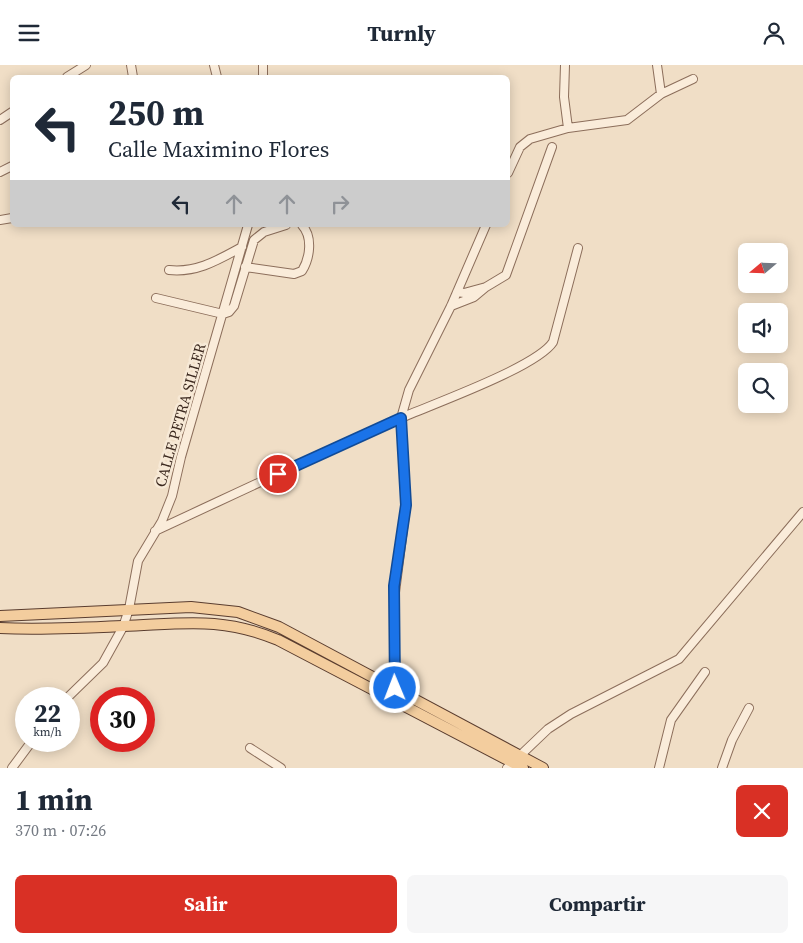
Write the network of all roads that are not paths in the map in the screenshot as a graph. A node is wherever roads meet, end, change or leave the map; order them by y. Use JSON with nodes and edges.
{"nodes":[{"id":1,"x":86,"y":65,"type":"edge"},
{"id":2,"x":566,"y":65,"type":"edge"},
{"id":3,"x":657,"y":65,"type":"edge"},
{"id":4,"x":75,"y":69,"type":"edge"},
{"id":5,"x":693,"y":79,"type":"dead end"},
{"id":6,"x":661,"y":94,"type":"junction"},
{"id":7,"x":568,"y":128,"type":"junction"},
{"id":8,"x":552,"y":147,"type":"dead end"},
{"id":9,"x":510,"y":168,"type":"edge"},
{"id":10,"x":247,"y":227,"type":"edge"},
{"id":11,"x":280,"y":227,"type":"edge"},
{"id":12,"x":303,"y":227,"type":"edge"},
{"id":13,"x":485,"y":227,"type":"edge"},
{"id":14,"x":242,"y":247,"type":"junction"},
{"id":15,"x":578,"y":248,"type":"dead end"},
{"id":16,"x":245,"y":267,"type":"junction"},
{"id":17,"x":169,"y":270,"type":"dead end"},
{"id":18,"x":486,"y":287,"type":"junction"},
{"id":19,"x":457,"y":292,"type":"junction"},
{"id":20,"x":156,"y":298,"type":"dead end"},
{"id":21,"x":451,"y":306,"type":"junction"},
{"id":22,"x":223,"y":314,"type":"junction"},
{"id":23,"x":401,"y":418,"type":"junction"},
{"id":24,"x":803,"y":512,"type":"edge"},
{"id":25,"x":155,"y":531,"type":"junction"},
{"id":26,"x":129,"y":609,"type":"junction"},
{"id":27,"x":0,"y":616,"type":"edge"},
{"id":28,"x":123,"y":627,"type":"junction"},
{"id":29,"x":0,"y":629,"type":"edge"},
{"id":30,"x":322,"y":649,"type":"junction"},
{"id":31,"x":317,"y":660,"type":"junction"},
{"id":32,"x":705,"y":672,"type":"dead end"},
{"id":33,"x":78,"y":687,"type":"edge"},
{"id":34,"x":395,"y":688,"type":"junction"},
{"id":35,"x":416,"y":705,"type":"junction"},
{"id":36,"x":749,"y":708,"type":"dead end"},
{"id":37,"x":250,"y":748,"type":"dead end"},
{"id":38,"x":24,"y":752,"type":"edge"},
{"id":39,"x":520,"y":756,"type":"junction"},
{"id":40,"x":509,"y":765,"type":"edge"},
{"id":41,"x":12,"y":768,"type":"edge"},
{"id":42,"x":281,"y":768,"type":"edge"},
{"id":43,"x":522,"y":768,"type":"edge"},
{"id":44,"x":543,"y":768,"type":"edge"},
{"id":45,"x":659,"y":768,"type":"edge"},
{"id":46,"x":722,"y":768,"type":"edge"}],
"edges":[{"from":1,"to":4,"type":"street"},
{"from":2,"to":7,"type":"street"},
{"from":3,"to":6,"type":"street"},
{"from":5,"to":6,"type":"street"},
{"from":6,"to":7,"type":"street"},
{"from":7,"to":9,"type":"street"},
{"from":8,"to":18,"type":"street"},
{"from":10,"to":14,"type":"street","name":"CALLE PETRA SILLER"},
{"from":11,"to":16,"type":"street"},
{"from":12,"to":16,"type":"street"},
{"from":13,"to":19,"type":"street"},
{"from":14,"to":17,"type":"street"},
{"from":14,"to":22,"type":"street","name":"CALLE PETRA SILLER"},
{"from":15,"to":23,"type":"street"},
{"from":16,"to":22,"type":"street"},
{"from":18,"to":19,"type":"street"},
{"from":18,"to":21,"type":"street"},
{"from":19,"to":21,"type":"street"},
{"from":20,"to":22,"type":"street"},
{"from":21,"to":23,"type":"street"},
{"from":22,"to":25,"type":"street","name":"CALLE PETRA SILLER"},
{"from":23,"to":25,"type":"street"},
{"from":23,"to":34,"type":"street"},
{"from":24,"to":39,"type":"street"},
{"from":25,"to":26,"type":"street","name":"CALLE PETRA SILLER"},
{"from":26,"to":27,"type":"main road"},
{"from":26,"to":28,"type":"street","name":"CALLE PETRA SILLER"},
{"from":26,"to":30,"type":"main road"},
{"from":28,"to":29,"type":"main road"},
{"from":28,"to":31,"type":"main road"},
{"from":28,"to":33,"type":"street","name":"CALLE PETRA SILLER"},
{"from":30,"to":31,"type":"main road"},
{"from":30,"to":34,"type":"main road"},
{"from":31,"to":35,"type":"main road"},
{"from":32,"to":45,"type":"street"},
{"from":34,"to":35,"type":"main road"},
{"from":35,"to":39,"type":"main road"},
{"from":35,"to":40,"type":"main road"},
{"from":36,"to":46,"type":"street"},
{"from":37,"to":42,"type":"street"},
{"from":38,"to":41,"type":"street"},
{"from":39,"to":40,"type":"street"},
{"from":39,"to":44,"type":"main road"},
{"from":40,"to":43,"type":"main road"}]}
